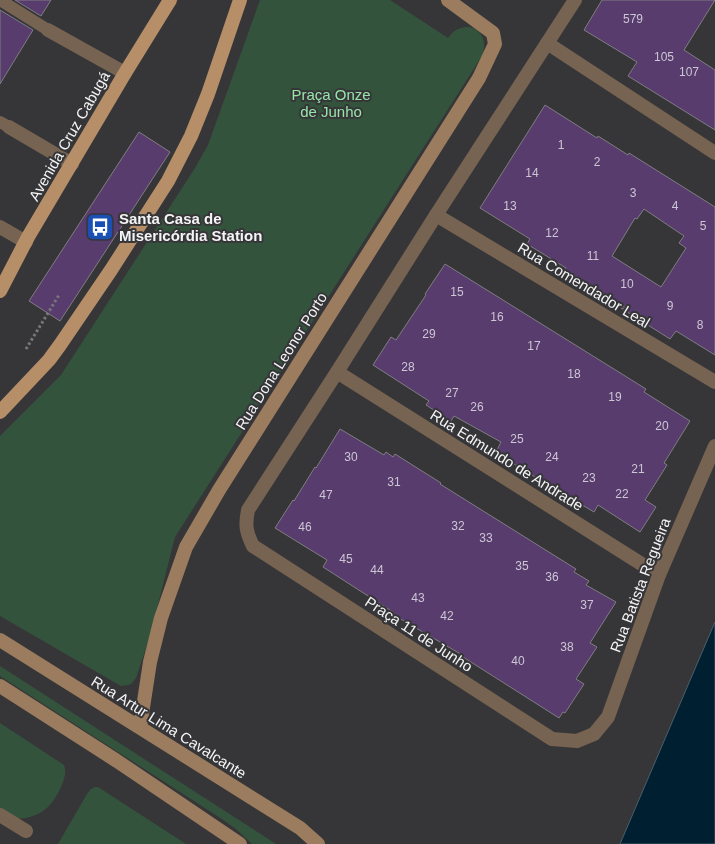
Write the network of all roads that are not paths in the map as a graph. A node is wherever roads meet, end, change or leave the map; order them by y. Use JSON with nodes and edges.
{"nodes":[{"id":1,"x":0,"y":0,"type":"edge"},
{"id":2,"x":170,"y":0,"type":"edge"},
{"id":3,"x":240,"y":0,"type":"edge"},
{"id":4,"x":448,"y":0,"type":"edge"},
{"id":5,"x":575,"y":0,"type":"edge"},
{"id":6,"x":48,"y":30,"type":"joint"},
{"id":7,"x":548,"y":43,"type":"junction"},
{"id":8,"x":125,"y":73,"type":"junction"},
{"id":9,"x":4,"y":125,"type":"edge"},
{"id":10,"x":715,"y":154,"type":"edge"},
{"id":11,"x":72,"y":164,"type":"junction"},
{"id":12,"x":436,"y":215,"type":"junction"},
{"id":13,"x":0,"y":226,"type":"edge"},
{"id":14,"x":26,"y":242,"type":"junction"},
{"id":15,"x":0,"y":291,"type":"edge"},
{"id":16,"x":337,"y":372,"type":"junction"},
{"id":17,"x":715,"y":382,"type":"edge"},
{"id":18,"x":0,"y":412,"type":"edge"},
{"id":19,"x":715,"y":446,"type":"edge"},
{"id":20,"x":659,"y":575,"type":"junction"},
{"id":21,"x":0,"y":640,"type":"edge"},
{"id":22,"x":0,"y":686,"type":"edge"},
{"id":23,"x":140,"y":727,"type":"junction"},
{"id":24,"x":594,"y":734,"type":"joint"},
{"id":25,"x":0,"y":815,"type":"edge"},
{"id":26,"x":26,"y":831,"type":"dead end"},
{"id":27,"x":240,"y":844,"type":"edge"},
{"id":28,"x":318,"y":844,"type":"edge"}],
"edges":[{"from":1,"to":6,"type":"lane"},
{"from":2,"to":8,"type":"main road","name":"Avenida Cruz Cabugá"},
{"from":3,"to":18,"type":"main road"},
{"from":4,"to":23,"type":"main road","name":"Rua Dona Leonor Porto"},
{"from":5,"to":7,"type":"street"},
{"from":6,"to":8,"type":"street"},
{"from":7,"to":10,"type":"street"},
{"from":7,"to":12,"type":"street"},
{"from":8,"to":11,"type":"main road","name":"Avenida Cruz Cabugá"},
{"from":9,"to":11,"type":"street"},
{"from":11,"to":14,"type":"main road","name":"Avenida Cruz Cabugá"},
{"from":12,"to":16,"type":"street"},
{"from":12,"to":17,"type":"street","name":"Rua Comendador Leal"},
{"from":13,"to":14,"type":"street"},
{"from":14,"to":15,"type":"main road","name":"Avenida Cruz Cabugá"},
{"from":16,"to":20,"type":"street","name":"Rua Edmundo de Andrade"},
{"from":16,"to":24,"type":"street","name":"Praça 11 de Junho"},
{"from":19,"to":20,"type":"street","name":"Rua Batista Regueira"},
{"from":20,"to":24,"type":"street","name":"Rua Batista Regueira"},
{"from":21,"to":23,"type":"main road","name":"Rua Artur Lima Cavalcante"},
{"from":22,"to":27,"type":"main road"},
{"from":23,"to":28,"type":"main road","name":"Rua Artur Lima Cavalcante"},
{"from":25,"to":26,"type":"street"}]}
